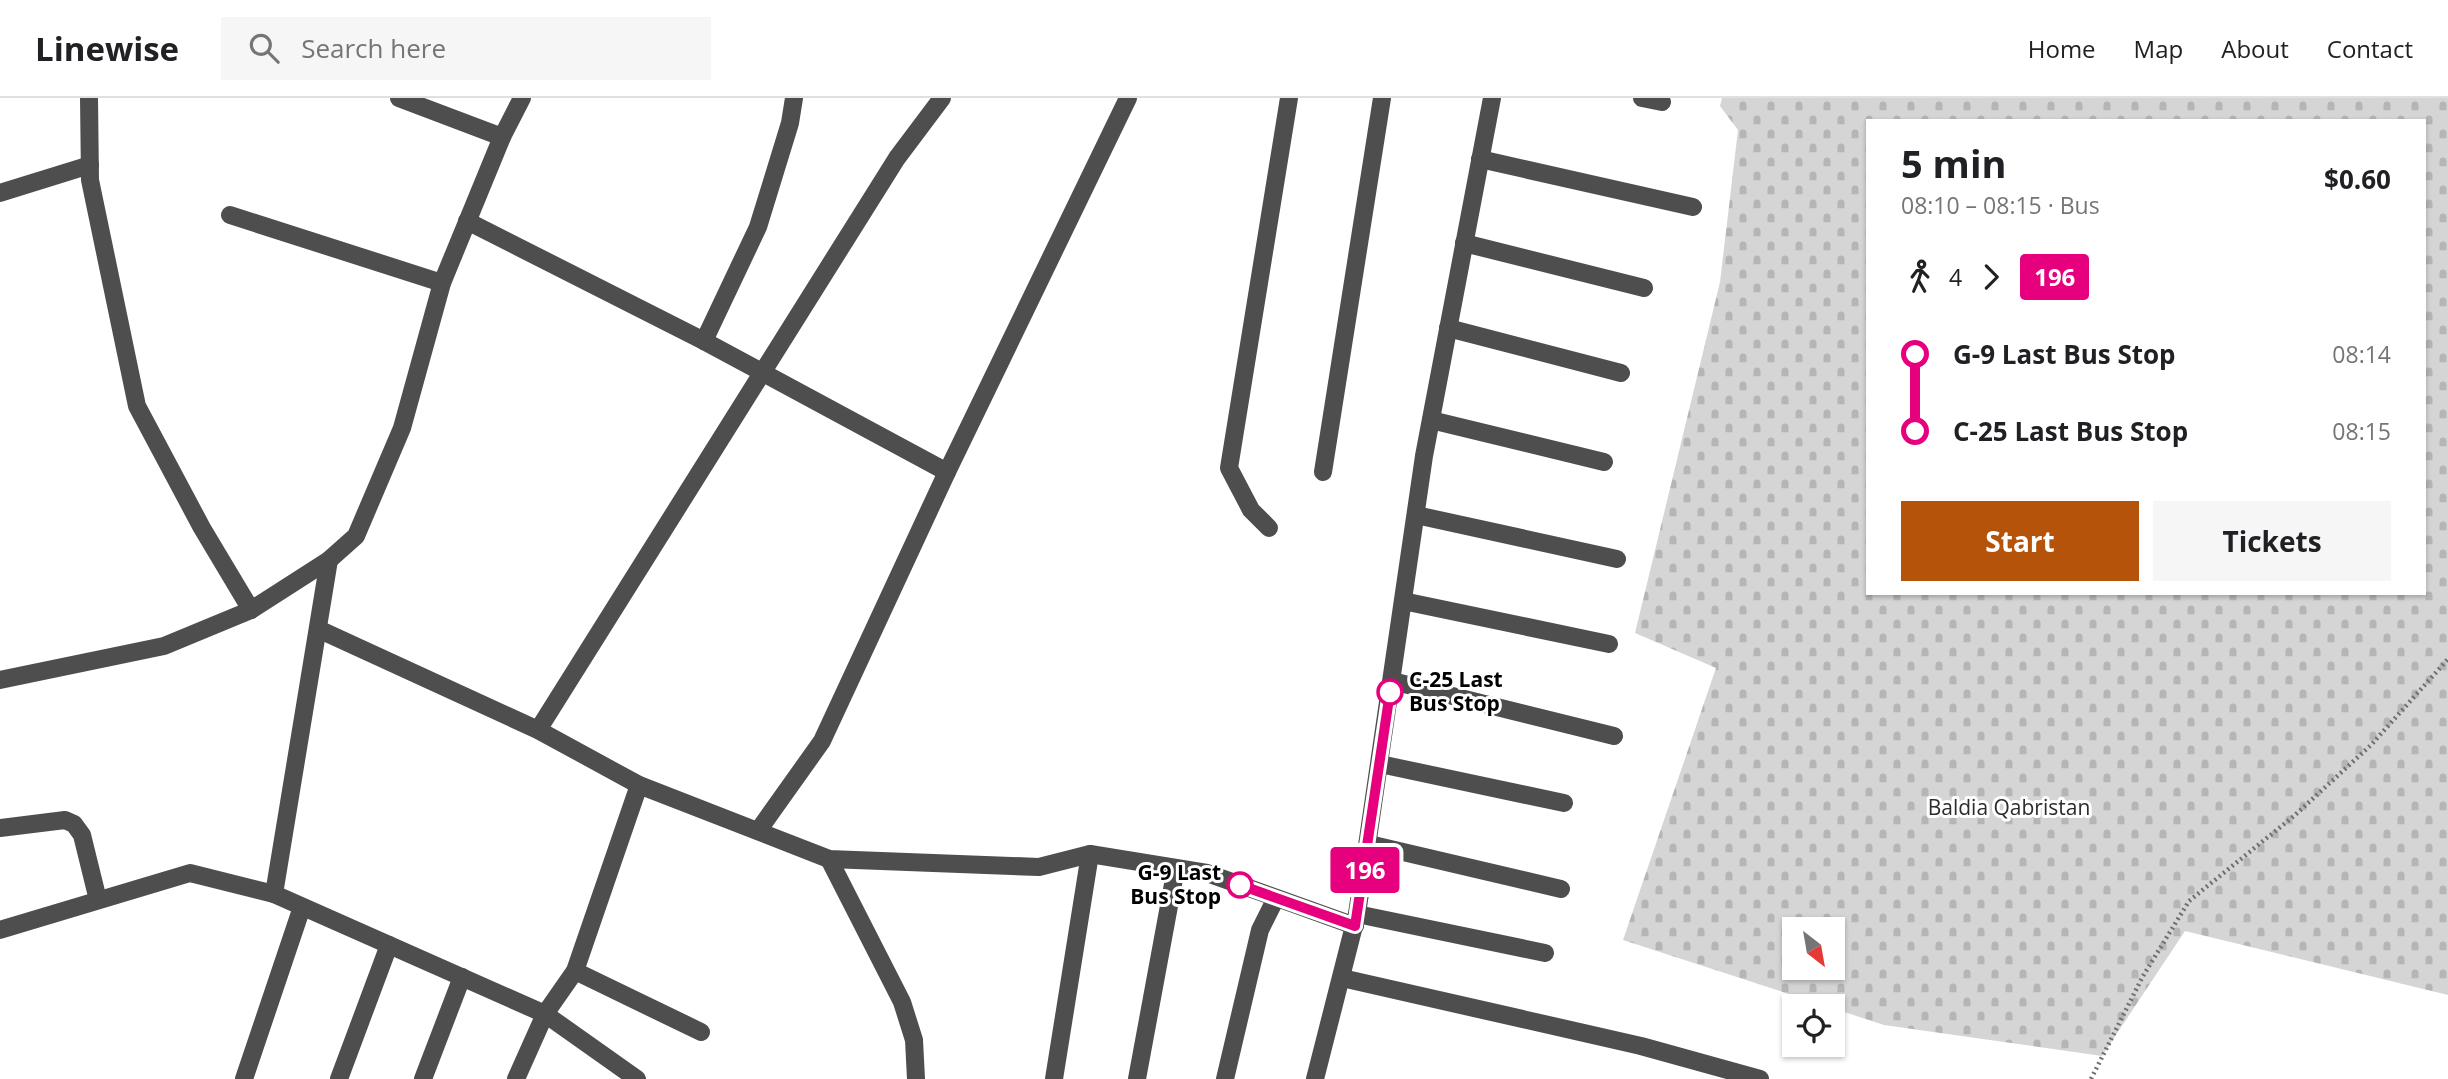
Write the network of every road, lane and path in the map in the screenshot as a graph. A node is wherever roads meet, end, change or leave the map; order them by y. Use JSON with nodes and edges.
{"nodes":[{"id":1,"x":89,"y":98,"type":"edge"},
{"id":2,"x":399,"y":98,"type":"edge"},
{"id":3,"x":522,"y":98,"type":"edge"},
{"id":4,"x":794,"y":98,"type":"edge"},
{"id":5,"x":942,"y":98,"type":"edge"},
{"id":6,"x":1128,"y":98,"type":"edge"},
{"id":7,"x":1289,"y":98,"type":"edge"},
{"id":8,"x":1382,"y":98,"type":"edge"},
{"id":9,"x":1492,"y":98,"type":"edge"},
{"id":10,"x":1642,"y":98,"type":"edge"},
{"id":11,"x":1662,"y":102,"type":"dead end"},
{"id":12,"x":502,"y":137,"type":"junction"},
{"id":13,"x":1480,"y":159,"type":"junction"},
{"id":14,"x":90,"y":165,"type":"junction"},
{"id":15,"x":0,"y":193,"type":"edge"},
{"id":16,"x":1693,"y":207,"type":"dead end"},
{"id":17,"x":230,"y":215,"type":"dead end"},
{"id":18,"x":467,"y":221,"type":"junction"},
{"id":19,"x":1464,"y":243,"type":"junction"},
{"id":20,"x":442,"y":283,"type":"junction"},
{"id":21,"x":1644,"y":288,"type":"dead end"},
{"id":22,"x":1448,"y":328,"type":"junction"},
{"id":23,"x":704,"y":341,"type":"junction"},
{"id":24,"x":762,"y":373,"type":"junction"},
{"id":25,"x":1621,"y":373,"type":"dead end"},
{"id":26,"x":1431,"y":421,"type":"junction"},
{"id":27,"x":1604,"y":462,"type":"dead end"},
{"id":28,"x":947,"y":472,"type":"junction"},
{"id":29,"x":1323,"y":472,"type":"dead end"},
{"id":30,"x":1416,"y":515,"type":"junction"},
{"id":31,"x":1269,"y":528,"type":"dead end"},
{"id":32,"x":1617,"y":559,"type":"dead end"},
{"id":33,"x":329,"y":560,"type":"junction"},
{"id":34,"x":1403,"y":601,"type":"junction"},
{"id":35,"x":251,"y":610,"type":"junction"},
{"id":36,"x":318,"y":629,"type":"junction"},
{"id":37,"x":1609,"y":644,"type":"dead end"},
{"id":38,"x":2448,"y":659,"type":"edge"},
{"id":39,"x":0,"y":680,"type":"edge"},
{"id":40,"x":1392,"y":681,"type":"junction"},
{"id":41,"x":538,"y":730,"type":"junction"},
{"id":42,"x":1614,"y":736,"type":"dead end"},
{"id":43,"x":1380,"y":764,"type":"junction"},
{"id":44,"x":639,"y":785,"type":"junction"},
{"id":45,"x":1564,"y":803,"type":"dead end"},
{"id":46,"x":0,"y":828,"type":"edge"},
{"id":47,"x":758,"y":831,"type":"junction"},
{"id":48,"x":1369,"y":844,"type":"junction"},
{"id":49,"x":1090,"y":854,"type":"junction"},
{"id":50,"x":829,"y":859,"type":"junction"},
{"id":51,"x":1176,"y":868,"type":"junction"},
{"id":52,"x":1560,"y":889,"type":"dead end"},
{"id":53,"x":274,"y":894,"type":"junction"},
{"id":54,"x":1276,"y":898,"type":"junction"},
{"id":55,"x":99,"y":900,"type":"junction"},
{"id":56,"x":302,"y":907,"type":"junction"},
{"id":57,"x":1356,"y":920,"type":"junction"},
{"id":58,"x":0,"y":930,"type":"edge"},
{"id":59,"x":389,"y":944,"type":"junction"},
{"id":60,"x":1545,"y":953,"type":"dead end"},
{"id":61,"x":575,"y":971,"type":"junction"},
{"id":62,"x":462,"y":977,"type":"junction"},
{"id":63,"x":1342,"y":978,"type":"junction"},
{"id":64,"x":545,"y":1014,"type":"junction"},
{"id":65,"x":701,"y":1032,"type":"dead end"},
{"id":66,"x":617,"y":1072,"type":"edge"},
{"id":67,"x":244,"y":1079,"type":"edge"},
{"id":68,"x":339,"y":1079,"type":"edge"},
{"id":69,"x":423,"y":1079,"type":"edge"},
{"id":70,"x":516,"y":1079,"type":"edge"},
{"id":71,"x":637,"y":1079,"type":"edge"},
{"id":72,"x":916,"y":1079,"type":"edge"},
{"id":73,"x":1054,"y":1079,"type":"edge"},
{"id":74,"x":1137,"y":1079,"type":"edge"},
{"id":75,"x":1226,"y":1079,"type":"edge"},
{"id":76,"x":1315,"y":1079,"type":"edge"},
{"id":77,"x":1760,"y":1079,"type":"edge"},
{"id":78,"x":2091,"y":1079,"type":"edge"}],
"edges":[{"from":1,"to":14,"type":"street"},
{"from":2,"to":12,"type":"street"},
{"from":3,"to":12,"type":"street"},
{"from":4,"to":23,"type":"street"},
{"from":5,"to":24,"type":"street"},
{"from":6,"to":28,"type":"street"},
{"from":7,"to":31,"type":"street"},
{"from":8,"to":29,"type":"street"},
{"from":9,"to":13,"type":"street"},
{"from":10,"to":11,"type":"street"},
{"from":12,"to":18,"type":"street"},
{"from":13,"to":16,"type":"street"},
{"from":13,"to":19,"type":"street"},
{"from":14,"to":15,"type":"street"},
{"from":14,"to":35,"type":"street"},
{"from":17,"to":20,"type":"street"},
{"from":18,"to":20,"type":"street"},
{"from":18,"to":23,"type":"street"},
{"from":19,"to":21,"type":"street"},
{"from":19,"to":22,"type":"street"},
{"from":20,"to":33,"type":"street"},
{"from":22,"to":25,"type":"street"},
{"from":22,"to":26,"type":"street"},
{"from":23,"to":24,"type":"street"},
{"from":24,"to":28,"type":"street"},
{"from":24,"to":41,"type":"street"},
{"from":26,"to":27,"type":"street"},
{"from":26,"to":30,"type":"street"},
{"from":28,"to":47,"type":"street"},
{"from":30,"to":32,"type":"street"},
{"from":30,"to":34,"type":"street"},
{"from":33,"to":35,"type":"street"},
{"from":33,"to":36,"type":"street"},
{"from":34,"to":37,"type":"street"},
{"from":34,"to":40,"type":"street"},
{"from":35,"to":39,"type":"street"},
{"from":36,"to":41,"type":"street"},
{"from":36,"to":53,"type":"street"},
{"from":38,"to":78,"type":"path"},
{"from":40,"to":42,"type":"street"},
{"from":40,"to":43,"type":"street"},
{"from":41,"to":44,"type":"street"},
{"from":43,"to":45,"type":"street"},
{"from":43,"to":48,"type":"street"},
{"from":44,"to":47,"type":"street"},
{"from":44,"to":61,"type":"street"},
{"from":46,"to":55,"type":"street"},
{"from":47,"to":50,"type":"street"},
{"from":48,"to":52,"type":"street"},
{"from":48,"to":57,"type":"street"},
{"from":49,"to":50,"type":"street"},
{"from":49,"to":51,"type":"street"},
{"from":49,"to":73,"type":"street"},
{"from":50,"to":72,"type":"street"},
{"from":51,"to":54,"type":"street"},
{"from":51,"to":74,"type":"street"},
{"from":53,"to":55,"type":"street"},
{"from":53,"to":56,"type":"street"},
{"from":54,"to":57,"type":"street"},
{"from":54,"to":75,"type":"street"},
{"from":55,"to":58,"type":"street"},
{"from":56,"to":59,"type":"street"},
{"from":56,"to":67,"type":"street"},
{"from":57,"to":60,"type":"street"},
{"from":57,"to":63,"type":"street"},
{"from":59,"to":62,"type":"street"},
{"from":59,"to":68,"type":"street"},
{"from":61,"to":64,"type":"street"},
{"from":61,"to":65,"type":"street"},
{"from":62,"to":64,"type":"street"},
{"from":62,"to":69,"type":"street"},
{"from":63,"to":76,"type":"street"},
{"from":63,"to":77,"type":"street"},
{"from":64,"to":66,"type":"street"},
{"from":64,"to":70,"type":"street"},
{"from":66,"to":71,"type":"street"}]}
